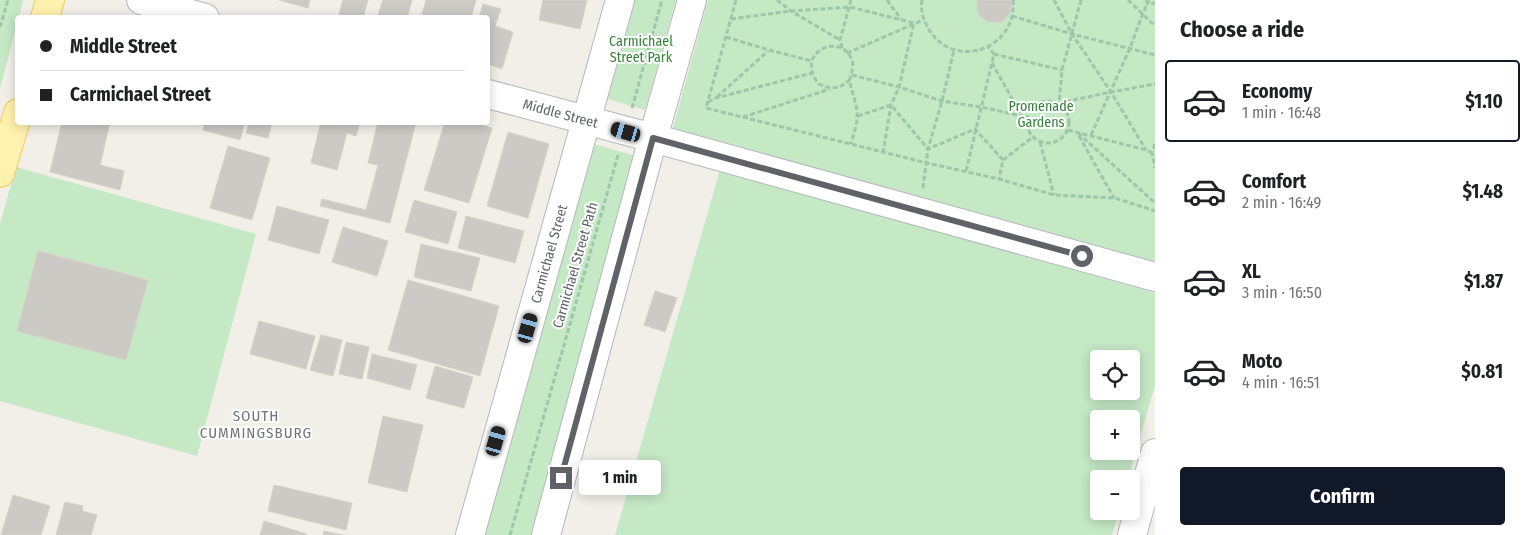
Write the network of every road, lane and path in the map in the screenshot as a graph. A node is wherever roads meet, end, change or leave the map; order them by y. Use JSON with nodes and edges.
{"nodes":[{"id":1,"x":8,"y":0,"type":"edge"},
{"id":2,"x":50,"y":0,"type":"edge"},
{"id":3,"x":141,"y":0,"type":"edge"},
{"id":4,"x":620,"y":0,"type":"edge"},
{"id":5,"x":662,"y":0,"type":"edge"},
{"id":6,"x":692,"y":0,"type":"edge"},
{"id":7,"x":736,"y":0,"type":"edge"},
{"id":8,"x":777,"y":0,"type":"edge"},
{"id":9,"x":851,"y":0,"type":"edge"},
{"id":10,"x":887,"y":0,"type":"edge"},
{"id":11,"x":922,"y":0,"type":"edge"},
{"id":12,"x":1013,"y":0,"type":"edge"},
{"id":13,"x":1054,"y":0,"type":"edge"},
{"id":14,"x":1081,"y":0,"type":"edge"},
{"id":15,"x":1128,"y":0,"type":"edge"},
{"id":16,"x":1148,"y":1,"type":"edge"},
{"id":17,"x":1155,"y":3,"type":"edge"},
{"id":18,"x":850,"y":7,"type":"junction"},
{"id":19,"x":791,"y":11,"type":"junction"},
{"id":20,"x":1143,"y":13,"type":"junction"},
{"id":21,"x":46,"y":15,"type":"edge"},
{"id":22,"x":195,"y":15,"type":"edge"},
{"id":23,"x":1012,"y":16,"type":"junction"},
{"id":24,"x":731,"y":19,"type":"junction"},
{"id":25,"x":901,"y":19,"type":"junction"},
{"id":26,"x":924,"y":20,"type":"junction"},
{"id":27,"x":914,"y":23,"type":"junction"},
{"id":28,"x":1155,"y":26,"type":"edge"},
{"id":29,"x":0,"y":27,"type":"edge"},
{"id":30,"x":1072,"y":34,"type":"junction"},
{"id":31,"x":726,"y":37,"type":"junction"},
{"id":32,"x":840,"y":40,"type":"junction"},
{"id":33,"x":988,"y":47,"type":"junction"},
{"id":34,"x":842,"y":48,"type":"junction"},
{"id":35,"x":1130,"y":48,"type":"junction"},
{"id":36,"x":769,"y":50,"type":"junction"},
{"id":37,"x":954,"y":50,"type":"junction"},
{"id":38,"x":847,"y":53,"type":"junction"},
{"id":39,"x":994,"y":54,"type":"junction"},
{"id":40,"x":1155,"y":55,"type":"edge"},
{"id":41,"x":812,"y":61,"type":"junction"},
{"id":42,"x":992,"y":63,"type":"junction"},
{"id":43,"x":1062,"y":70,"type":"junction"},
{"id":44,"x":812,"y":73,"type":"junction"},
{"id":45,"x":851,"y":77,"type":"junction"},
{"id":46,"x":1155,"y":84,"type":"edge"},
{"id":47,"x":899,"y":87,"type":"junction"},
{"id":48,"x":832,"y":88,"type":"junction"},
{"id":49,"x":1111,"y":92,"type":"junction"},
{"id":50,"x":490,"y":95,"type":"edge"},
{"id":51,"x":716,"y":98,"type":"junction"},
{"id":52,"x":708,"y":102,"type":"junction"},
{"id":53,"x":942,"y":102,"type":"junction"},
{"id":54,"x":1059,"y":103,"type":"junction"},
{"id":55,"x":891,"y":105,"type":"junction"},
{"id":56,"x":981,"y":107,"type":"junction"},
{"id":57,"x":858,"y":116,"type":"junction"},
{"id":58,"x":1022,"y":116,"type":"junction"},
{"id":59,"x":742,"y":117,"type":"junction"},
{"id":60,"x":586,"y":120,"type":"junction"},
{"id":61,"x":1027,"y":122,"type":"junction"},
{"id":62,"x":15,"y":123,"type":"edge"},
{"id":63,"x":975,"y":129,"type":"junction"},
{"id":64,"x":1068,"y":130,"type":"junction"},
{"id":65,"x":626,"y":132,"type":"junction"},
{"id":66,"x":1078,"y":133,"type":"junction"},
{"id":67,"x":1091,"y":135,"type":"junction"},
{"id":68,"x":1033,"y":136,"type":"junction"},
{"id":69,"x":653,"y":138,"type":"junction"},
{"id":70,"x":1040,"y":141,"type":"junction"},
{"id":71,"x":851,"y":144,"type":"junction"},
{"id":72,"x":1155,"y":144,"type":"edge"},
{"id":73,"x":928,"y":149,"type":"junction"},
{"id":74,"x":1146,"y":150,"type":"junction"},
{"id":75,"x":883,"y":152,"type":"junction"},
{"id":76,"x":1152,"y":153,"type":"junction"},
{"id":77,"x":1003,"y":160,"type":"junction"},
{"id":78,"x":927,"y":163,"type":"junction"},
{"id":79,"x":1155,"y":168,"type":"edge"},
{"id":80,"x":966,"y":171,"type":"junction"},
{"id":81,"x":0,"y":173,"type":"edge"},
{"id":82,"x":999,"y":180,"type":"junction"},
{"id":83,"x":1054,"y":195,"type":"junction"},
{"id":84,"x":1115,"y":198,"type":"junction"},
{"id":85,"x":1155,"y":203,"type":"edge"},
{"id":86,"x":1155,"y":211,"type":"edge"},
{"id":87,"x":1155,"y":277,"type":"edge"},
{"id":88,"x":1155,"y":453,"type":"edge"},
{"id":89,"x":470,"y":535,"type":"edge"},
{"id":90,"x":510,"y":535,"type":"edge"},
{"id":91,"x":546,"y":535,"type":"edge"},
{"id":92,"x":1132,"y":535,"type":"edge"}],
"edges":[{"from":1,"to":29,"type":"path"},
{"from":2,"to":21,"type":"main road"},
{"from":3,"to":22,"type":"street"},
{"from":4,"to":60,"type":"street","name":"Carmichael Street"},
{"from":5,"to":65,"type":"path","name":"Carmichael Street Path"},
{"from":6,"to":69,"type":"street"},
{"from":7,"to":24,"type":"path"},
{"from":8,"to":19,"type":"path"},
{"from":9,"to":18,"type":"path"},
{"from":10,"to":25,"type":"path"},
{"from":11,"to":26,"type":"path"},
{"from":12,"to":23,"type":"path"},
{"from":13,"to":30,"type":"path"},
{"from":14,"to":30,"type":"path"},
{"from":15,"to":20,"type":"path"},
{"from":16,"to":17,"type":"path"},
{"from":16,"to":20,"type":"path"},
{"from":18,"to":19,"type":"path"},
{"from":18,"to":25,"type":"path"},
{"from":18,"to":32,"type":"path"},
{"from":19,"to":24,"type":"path"},
{"from":19,"to":32,"type":"path"},
{"from":20,"to":28,"type":"path"},
{"from":20,"to":35,"type":"path"},
{"from":23,"to":30,"type":"path"},
{"from":23,"to":33,"type":"path"},
{"from":24,"to":31,"type":"path"},
{"from":25,"to":27,"type":"path"},
{"from":26,"to":27,"type":"path"},
{"from":26,"to":37,"type":"path"},
{"from":27,"to":38,"type":"path"},
{"from":27,"to":47,"type":"path"},
{"from":30,"to":35,"type":"path"},
{"from":30,"to":43,"type":"path"},
{"from":30,"to":49,"type":"path"},
{"from":31,"to":36,"type":"path"},
{"from":31,"to":52,"type":"path"},
{"from":32,"to":34,"type":"path"},
{"from":33,"to":37,"type":"path"},
{"from":33,"to":39,"type":"path"},
{"from":34,"to":38,"type":"path"},
{"from":34,"to":41,"type":"path"},
{"from":35,"to":40,"type":"path"},
{"from":35,"to":49,"type":"path"},
{"from":36,"to":41,"type":"path"},
{"from":36,"to":51,"type":"path"},
{"from":37,"to":53,"type":"path"},
{"from":38,"to":45,"type":"path"},
{"from":39,"to":42,"type":"path"},
{"from":39,"to":43,"type":"path"},
{"from":41,"to":44,"type":"path"},
{"from":42,"to":56,"type":"path"},
{"from":42,"to":58,"type":"path"},
{"from":43,"to":54,"type":"path"},
{"from":44,"to":48,"type":"path"},
{"from":44,"to":51,"type":"path"},
{"from":45,"to":47,"type":"path"},
{"from":45,"to":48,"type":"path"},
{"from":45,"to":57,"type":"path"},
{"from":46,"to":49,"type":"path"},
{"from":47,"to":53,"type":"path"},
{"from":47,"to":55,"type":"path"},
{"from":48,"to":59,"type":"path"},
{"from":49,"to":54,"type":"path"},
{"from":49,"to":67,"type":"path"},
{"from":49,"to":74,"type":"path"},
{"from":50,"to":60,"type":"street","name":"Middle Street"},
{"from":51,"to":52,"type":"path"},
{"from":52,"to":59,"type":"path"},
{"from":53,"to":56,"type":"path"},
{"from":53,"to":73,"type":"path"},
{"from":54,"to":61,"type":"path"},
{"from":54,"to":64,"type":"path"},
{"from":55,"to":57,"type":"path"},
{"from":55,"to":73,"type":"path"},
{"from":55,"to":75,"type":"path"},
{"from":56,"to":58,"type":"path"},
{"from":56,"to":63,"type":"path"},
{"from":57,"to":71,"type":"path"},
{"from":58,"to":61,"type":"path"},
{"from":59,"to":71,"type":"path"},
{"from":60,"to":65,"type":"street","name":"Middle Street"},
{"from":60,"to":89,"type":"street","name":"Carmichael Street"},
{"from":61,"to":68,"type":"path"},
{"from":62,"to":81,"type":"main road"},
{"from":63,"to":73,"type":"path"},
{"from":63,"to":77,"type":"path"},
{"from":63,"to":80,"type":"path"},
{"from":64,"to":66,"type":"path"},
{"from":64,"to":70,"type":"path"},
{"from":65,"to":69,"type":"street","name":"Middle Street"},
{"from":65,"to":90,"type":"path","name":"Carmichael Street Path"},
{"from":66,"to":67,"type":"path"},
{"from":66,"to":84,"type":"path"},
{"from":66,"to":85,"type":"path"},
{"from":67,"to":74,"type":"path"},
{"from":68,"to":70,"type":"path"},
{"from":68,"to":77,"type":"path"},
{"from":69,"to":87,"type":"street","name":"Middle Street"},
{"from":69,"to":91,"type":"street"},
{"from":70,"to":83,"type":"path"},
{"from":71,"to":75,"type":"path"},
{"from":72,"to":76,"type":"path"},
{"from":73,"to":78,"type":"path"},
{"from":74,"to":76,"type":"path"},
{"from":75,"to":78,"type":"path"},
{"from":76,"to":79,"type":"path"},
{"from":77,"to":82,"type":"path"},
{"from":78,"to":80,"type":"path"},
{"from":80,"to":82,"type":"path"},
{"from":82,"to":83,"type":"path"},
{"from":83,"to":84,"type":"path"},
{"from":84,"to":86,"type":"path"},
{"from":88,"to":92,"type":"street"}]}
